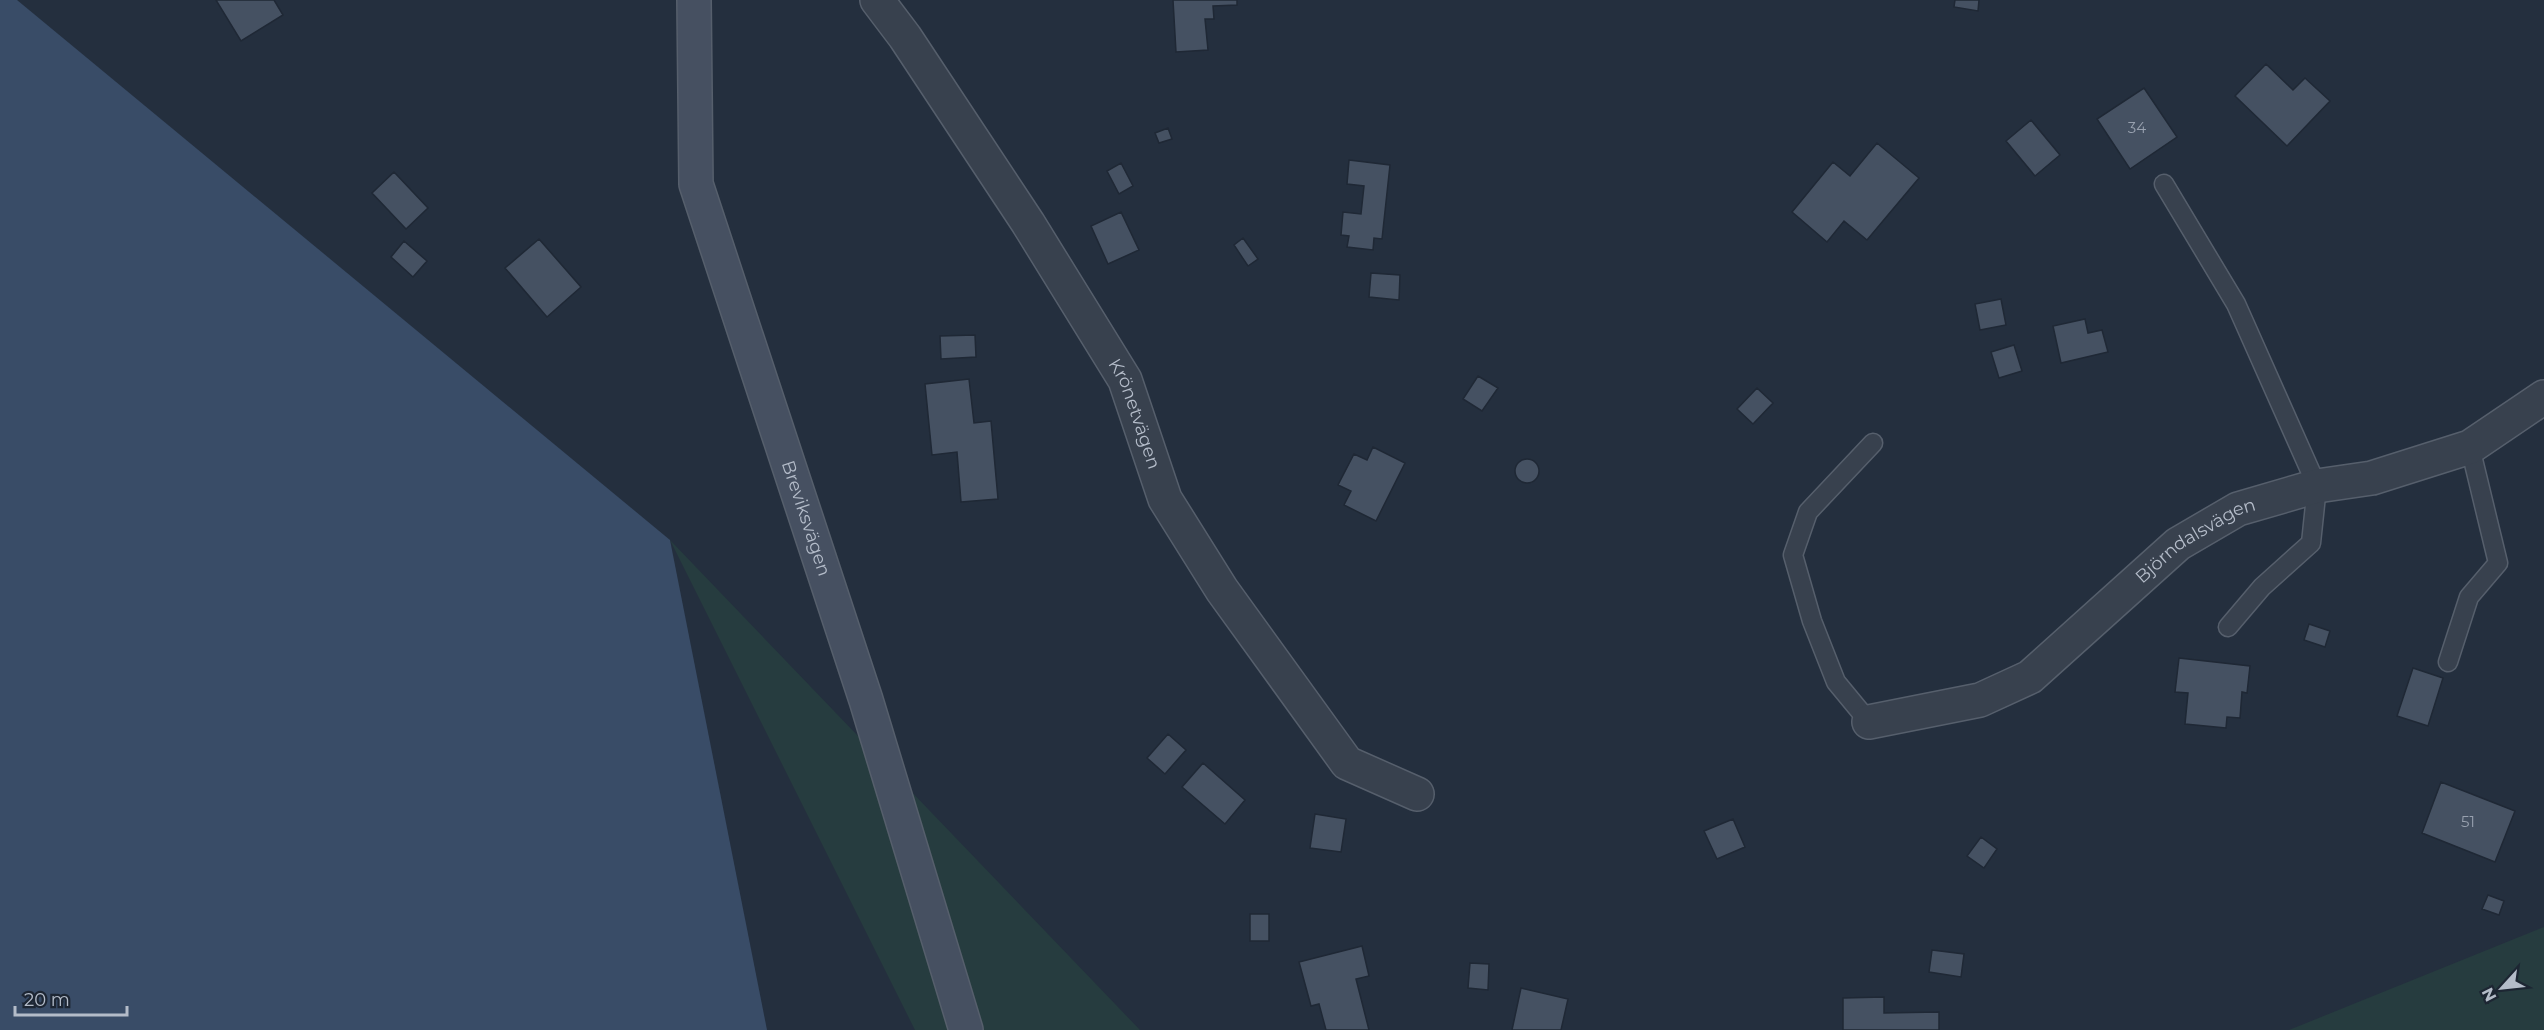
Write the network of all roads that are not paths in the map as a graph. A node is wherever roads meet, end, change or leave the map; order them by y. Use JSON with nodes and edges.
{"nodes":[{"id":1,"x":694,"y":0,"type":"edge"},
{"id":2,"x":877,"y":0,"type":"edge"},
{"id":3,"x":2164,"y":184,"type":"dead end"},
{"id":4,"x":2544,"y":398,"type":"edge"},
{"id":5,"x":1873,"y":443,"type":"dead end"},
{"id":6,"x":2470,"y":447,"type":"junction"},
{"id":7,"x":2317,"y":486,"type":"junction"},
{"id":8,"x":2228,"y":627,"type":"dead end"},
{"id":9,"x":2448,"y":662,"type":"dead end"},
{"id":10,"x":1869,"y":722,"type":"joint"},
{"id":11,"x":1417,"y":794,"type":"dead end"},
{"id":12,"x":966,"y":1030,"type":"edge"}],
"edges":[{"from":1,"to":12,"type":"main road","name":"Breviksvägen"},
{"from":2,"to":11,"type":"street","name":"Krönetvägen"},
{"from":3,"to":7,"type":"lane"},
{"from":4,"to":6,"type":"street","name":"Björndalsvägen"},
{"from":5,"to":10,"type":"lane"},
{"from":6,"to":7,"type":"street","name":"Björndalsvägen"},
{"from":6,"to":9,"type":"lane"},
{"from":7,"to":8,"type":"lane"},
{"from":7,"to":10,"type":"street","name":"Björndalsvägen"}]}
